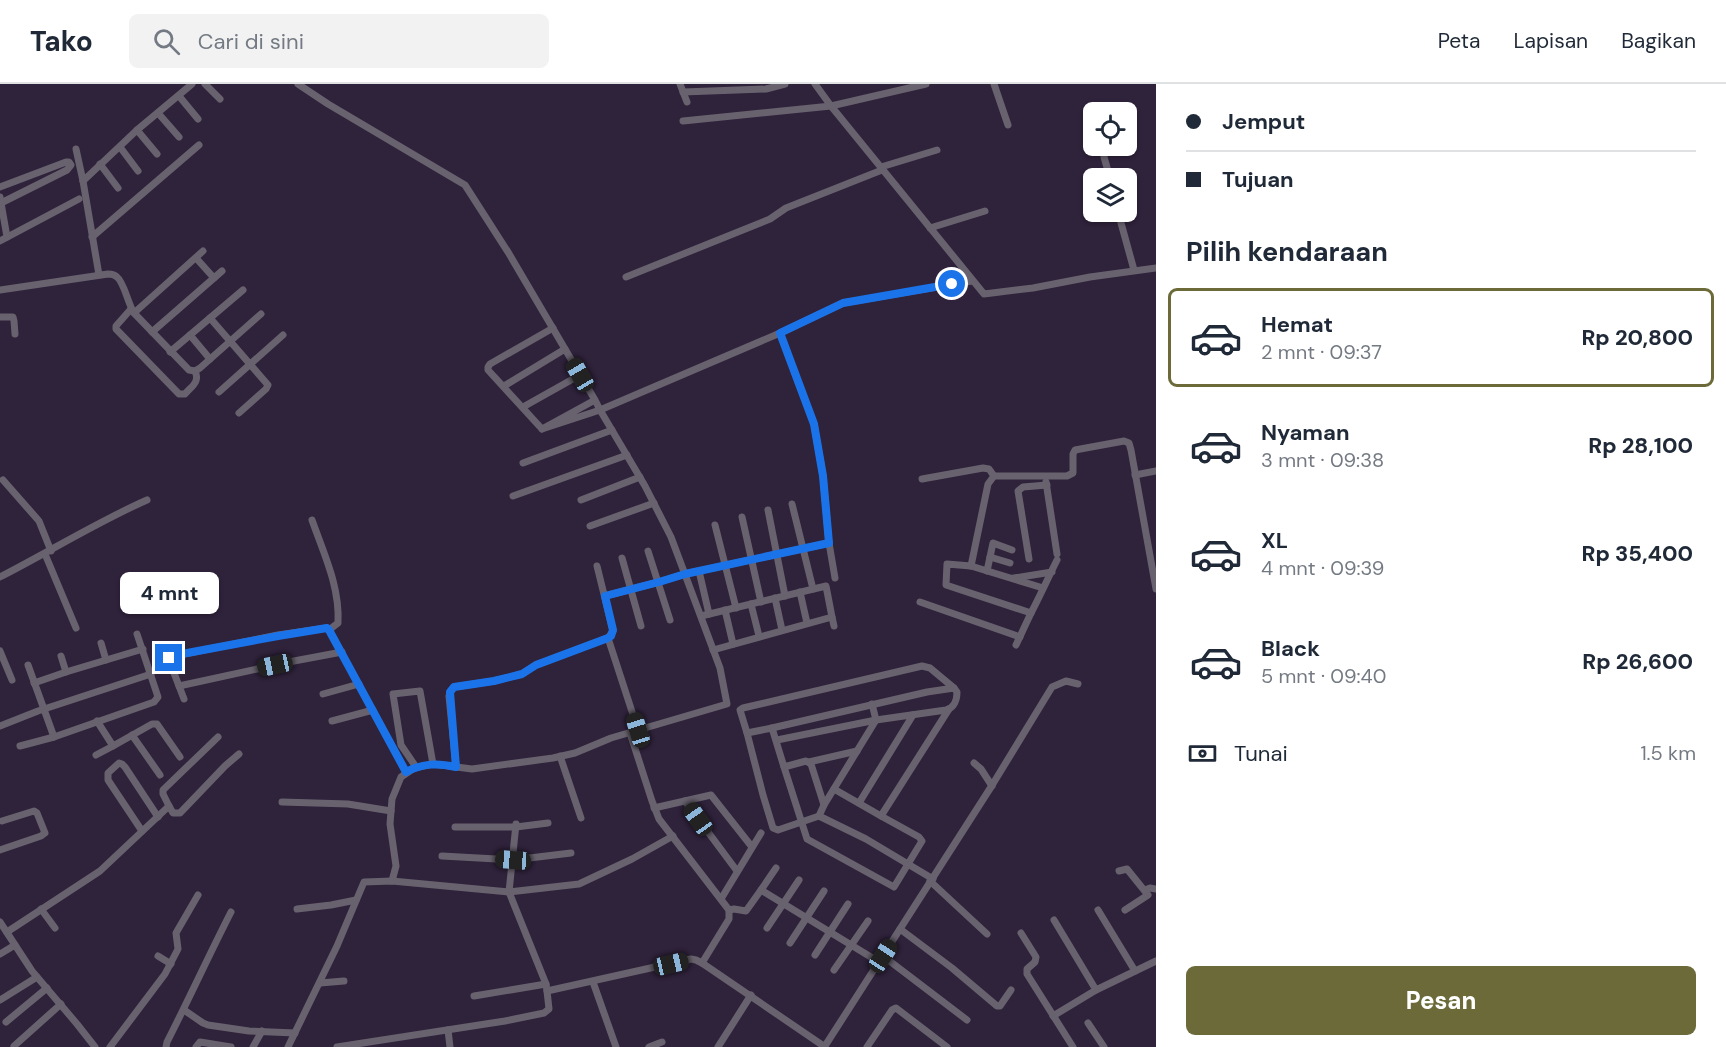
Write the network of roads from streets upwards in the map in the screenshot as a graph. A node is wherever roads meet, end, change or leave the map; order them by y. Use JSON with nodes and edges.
{"nodes":[{"id":1,"x":192,"y":84,"type":"edge"},
{"id":2,"x":205,"y":84,"type":"edge"},
{"id":3,"x":298,"y":84,"type":"edge"},
{"id":4,"x":680,"y":84,"type":"edge"},
{"id":5,"x":785,"y":84,"type":"edge"},
{"id":6,"x":815,"y":84,"type":"edge"},
{"id":7,"x":926,"y":84,"type":"edge"},
{"id":8,"x":994,"y":84,"type":"edge"},
{"id":9,"x":769,"y":86,"type":"edge"},
{"id":10,"x":683,"y":92,"type":"junction"},
{"id":11,"x":178,"y":96,"type":"junction"},
{"id":12,"x":220,"y":99,"type":"dead end"},
{"id":13,"x":687,"y":102,"type":"dead end"},
{"id":14,"x":831,"y":106,"type":"junction"},
{"id":15,"x":158,"y":113,"type":"junction"},
{"id":16,"x":198,"y":119,"type":"dead end"},
{"id":17,"x":683,"y":121,"type":"dead end"},
{"id":18,"x":1008,"y":125,"type":"dead end"},
{"id":19,"x":137,"y":130,"type":"junction"},
{"id":20,"x":179,"y":137,"type":"dead end"},
{"id":21,"x":199,"y":145,"type":"dead end"},
{"id":22,"x":120,"y":147,"type":"junction"},
{"id":23,"x":76,"y":149,"type":"dead end"},
{"id":24,"x":938,"y":150,"type":"dead end"},
{"id":25,"x":157,"y":154,"type":"dead end"},
{"id":26,"x":99,"y":164,"type":"junction"},
{"id":27,"x":882,"y":168,"type":"junction"},
{"id":28,"x":138,"y":171,"type":"dead end"},
{"id":29,"x":83,"y":181,"type":"junction"},
{"id":30,"x":0,"y":187,"type":"edge"},
{"id":31,"x":117,"y":188,"type":"dead end"},
{"id":32,"x":79,"y":198,"type":"dead end"},
{"id":33,"x":1,"y":200,"type":"edge"},
{"id":34,"x":986,"y":210,"type":"dead end"},
{"id":35,"x":1121,"y":222,"type":"edge"},
{"id":36,"x":930,"y":228,"type":"junction"},
{"id":37,"x":92,"y":237,"type":"junction"},
{"id":38,"x":4,"y":238,"type":"edge"},
{"id":39,"x":203,"y":251,"type":"dead end"},
{"id":40,"x":196,"y":258,"type":"junction"},
{"id":41,"x":1156,"y":268,"type":"edge"},
{"id":42,"x":1134,"y":270,"type":"junction"},
{"id":43,"x":222,"y":271,"type":"dead end"},
{"id":44,"x":99,"y":275,"type":"junction"},
{"id":45,"x":626,"y":277,"type":"dead end"},
{"id":46,"x":214,"y":278,"type":"junction"},
{"id":47,"x":972,"y":281,"type":"junction"},
{"id":48,"x":0,"y":290,"type":"edge"},
{"id":49,"x":243,"y":290,"type":"dead end"},
{"id":50,"x":133,"y":311,"type":"junction"},
{"id":51,"x":261,"y":314,"type":"dead end"},
{"id":52,"x":0,"y":317,"type":"edge"},
{"id":53,"x":210,"y":318,"type":"junction"},
{"id":54,"x":553,"y":328,"type":"junction"},
{"id":55,"x":152,"y":333,"type":"junction"},
{"id":56,"x":780,"y":333,"type":"junction"},
{"id":57,"x":15,"y":334,"type":"dead end"},
{"id":58,"x":190,"y":335,"type":"junction"},
{"id":59,"x":283,"y":335,"type":"dead end"},
{"id":60,"x":231,"y":341,"type":"junction"},
{"id":61,"x":565,"y":349,"type":"junction"},
{"id":62,"x":170,"y":352,"type":"junction"},
{"id":63,"x":210,"y":360,"type":"junction"},
{"id":64,"x":250,"y":364,"type":"junction"},
{"id":65,"x":195,"y":371,"type":"junction"},
{"id":66,"x":580,"y":375,"type":"junction"},
{"id":67,"x":504,"y":386,"type":"junction"},
{"id":68,"x":219,"y":392,"type":"dead end"},
{"id":69,"x":595,"y":400,"type":"junction"},
{"id":70,"x":524,"y":407,"type":"junction"},
{"id":71,"x":600,"y":410,"type":"junction"},
{"id":72,"x":239,"y":412,"type":"dead end"},
{"id":73,"x":542,"y":429,"type":"junction"},
{"id":74,"x":612,"y":430,"type":"junction"},
{"id":75,"x":627,"y":455,"type":"junction"},
{"id":76,"x":523,"y":463,"type":"dead end"},
{"id":77,"x":1156,"y":471,"type":"edge"},
{"id":78,"x":1135,"y":475,"type":"junction"},
{"id":79,"x":994,"y":476,"type":"junction"},
{"id":80,"x":1045,"y":476,"type":"junction"},
{"id":81,"x":640,"y":477,"type":"junction"},
{"id":82,"x":922,"y":479,"type":"dead end"},
{"id":83,"x":3,"y":480,"type":"dead end"},
{"id":84,"x":1047,"y":485,"type":"junction"},
{"id":85,"x":513,"y":496,"type":"dead end"},
{"id":86,"x":147,"y":500,"type":"dead end"},
{"id":87,"x":581,"y":500,"type":"dead end"},
{"id":88,"x":654,"y":503,"type":"junction"},
{"id":89,"x":792,"y":504,"type":"dead end"},
{"id":90,"x":768,"y":510,"type":"dead end"},
{"id":91,"x":742,"y":517,"type":"dead end"},
{"id":92,"x":312,"y":520,"type":"dead end"},
{"id":93,"x":715,"y":525,"type":"dead end"},
{"id":94,"x":590,"y":526,"type":"dead end"},
{"id":95,"x":829,"y":543,"type":"junction"},
{"id":96,"x":802,"y":549,"type":"junction"},
{"id":97,"x":1012,"y":550,"type":"dead end"},
{"id":98,"x":648,"y":551,"type":"dead end"},
{"id":99,"x":48,"y":553,"type":"junction"},
{"id":100,"x":777,"y":553,"type":"junction"},
{"id":101,"x":990,"y":557,"type":"junction"},
{"id":102,"x":622,"y":558,"type":"dead end"},
{"id":103,"x":752,"y":558,"type":"junction"},
{"id":104,"x":1029,"y":559,"type":"dead end"},
{"id":105,"x":1010,"y":563,"type":"dead end"},
{"id":106,"x":724,"y":565,"type":"junction"},
{"id":107,"x":597,"y":566,"type":"dead end"},
{"id":108,"x":971,"y":566,"type":"junction"},
{"id":109,"x":699,"y":571,"type":"junction"},
{"id":110,"x":987,"y":571,"type":"junction"},
{"id":111,"x":1052,"y":572,"type":"junction"},
{"id":112,"x":685,"y":574,"type":"junction"},
{"id":113,"x":0,"y":577,"type":"edge"},
{"id":114,"x":835,"y":578,"type":"dead end"},
{"id":115,"x":1012,"y":579,"type":"junction"},
{"id":116,"x":659,"y":582,"type":"junction"},
{"id":117,"x":946,"y":585,"type":"junction"},
{"id":118,"x":1043,"y":588,"type":"junction"},
{"id":119,"x":813,"y":589,"type":"junction"},
{"id":120,"x":1156,"y":589,"type":"edge"},
{"id":121,"x":632,"y":590,"type":"junction"},
{"id":122,"x":800,"y":592,"type":"junction"},
{"id":123,"x":944,"y":593,"type":"dead end"},
{"id":124,"x":605,"y":596,"type":"junction"},
{"id":125,"x":785,"y":596,"type":"junction"},
{"id":126,"x":775,"y":598,"type":"junction"},
{"id":127,"x":761,"y":602,"type":"junction"},
{"id":128,"x":920,"y":602,"type":"dead end"},
{"id":129,"x":751,"y":604,"type":"junction"},
{"id":130,"x":736,"y":608,"type":"junction"},
{"id":131,"x":725,"y":610,"type":"junction"},
{"id":132,"x":1031,"y":613,"type":"junction"},
{"id":133,"x":709,"y":614,"type":"junction"},
{"id":134,"x":701,"y":616,"type":"junction"},
{"id":135,"x":831,"y":617,"type":"junction"},
{"id":136,"x":670,"y":620,"type":"dead end"},
{"id":137,"x":807,"y":623,"type":"junction"},
{"id":138,"x":641,"y":626,"type":"dead end"},
{"id":139,"x":834,"y":626,"type":"dead end"},
{"id":140,"x":76,"y":628,"type":"dead end"},
{"id":141,"x":329,"y":630,"type":"junction"},
{"id":142,"x":782,"y":630,"type":"junction"},
{"id":143,"x":137,"y":634,"type":"dead end"},
{"id":144,"x":759,"y":636,"type":"junction"},
{"id":145,"x":1020,"y":637,"type":"junction"},
{"id":146,"x":608,"y":638,"type":"junction"},
{"id":147,"x":101,"y":643,"type":"dead end"},
{"id":148,"x":733,"y":644,"type":"junction"},
{"id":149,"x":1016,"y":645,"type":"dead end"},
{"id":150,"x":143,"y":650,"type":"junction"},
{"id":151,"x":713,"y":650,"type":"junction"},
{"id":152,"x":0,"y":651,"type":"edge"},
{"id":153,"x":342,"y":652,"type":"junction"},
{"id":154,"x":61,"y":656,"type":"dead end"},
{"id":155,"x":106,"y":660,"type":"junction"},
{"id":156,"x":28,"y":665,"type":"dead end"},
{"id":157,"x":66,"y":672,"type":"junction"},
{"id":158,"x":152,"y":674,"type":"junction"},
{"id":159,"x":12,"y":680,"type":"dead end"},
{"id":160,"x":34,"y":683,"type":"junction"},
{"id":161,"x":359,"y":684,"type":"junction"},
{"id":162,"x":1078,"y":684,"type":"dead end"},
{"id":163,"x":179,"y":686,"type":"junction"},
{"id":164,"x":954,"y":688,"type":"junction"},
{"id":165,"x":323,"y":694,"type":"dead end"},
{"id":166,"x":184,"y":699,"type":"dead end"},
{"id":167,"x":872,"y":704,"type":"junction"},
{"id":168,"x":43,"y":709,"type":"junction"},
{"id":169,"x":950,"y":709,"type":"junction"},
{"id":170,"x":373,"y":710,"type":"junction"},
{"id":171,"x":913,"y":715,"type":"junction"},
{"id":172,"x":876,"y":720,"type":"junction"},
{"id":173,"x":97,"y":721,"type":"junction"},
{"id":174,"x":333,"y":721,"type":"dead end"},
{"id":175,"x":0,"y":726,"type":"edge"},
{"id":176,"x":772,"y":728,"type":"junction"},
{"id":177,"x":634,"y":731,"type":"junction"},
{"id":178,"x":747,"y":733,"type":"junction"},
{"id":179,"x":132,"y":735,"type":"junction"},
{"id":180,"x":54,"y":737,"type":"junction"},
{"id":181,"x":218,"y":737,"type":"dead end"},
{"id":182,"x":777,"y":740,"type":"junction"},
{"id":183,"x":20,"y":746,"type":"dead end"},
{"id":184,"x":113,"y":746,"type":"junction"},
{"id":185,"x":857,"y":751,"type":"junction"},
{"id":186,"x":239,"y":754,"type":"dead end"},
{"id":187,"x":96,"y":755,"type":"dead end"},
{"id":188,"x":560,"y":756,"type":"junction"},
{"id":189,"x":180,"y":757,"type":"dead end"},
{"id":190,"x":809,"y":762,"type":"junction"},
{"id":191,"x":974,"y":763,"type":"dead end"},
{"id":192,"x":433,"y":764,"type":"junction"},
{"id":193,"x":416,"y":767,"type":"junction"},
{"id":194,"x":456,"y":767,"type":"junction"},
{"id":195,"x":784,"y":767,"type":"junction"},
{"id":196,"x":406,"y":772,"type":"junction"},
{"id":197,"x":160,"y":775,"type":"dead end"},
{"id":198,"x":992,"y":786,"type":"junction"},
{"id":199,"x":834,"y":789,"type":"junction"},
{"id":200,"x":685,"y":801,"type":"junction"},
{"id":201,"x":282,"y":802,"type":"dead end"},
{"id":202,"x":859,"y":803,"type":"junction"},
{"id":203,"x":824,"y":805,"type":"junction"},
{"id":204,"x":169,"y":806,"type":"junction"},
{"id":205,"x":654,"y":808,"type":"junction"},
{"id":206,"x":391,"y":811,"type":"junction"},
{"id":207,"x":819,"y":816,"type":"junction"},
{"id":208,"x":881,"y":816,"type":"junction"},
{"id":209,"x":158,"y":817,"type":"junction"},
{"id":210,"x":581,"y":818,"type":"dead end"},
{"id":211,"x":2,"y":821,"type":"dead end"},
{"id":212,"x":802,"y":822,"type":"junction"},
{"id":213,"x":548,"y":823,"type":"dead end"},
{"id":214,"x":516,"y":825,"type":"junction"},
{"id":215,"x":456,"y":827,"type":"dead end"},
{"id":216,"x":142,"y":831,"type":"junction"},
{"id":217,"x":761,"y":833,"type":"dead end"},
{"id":218,"x":673,"y":837,"type":"junction"},
{"id":219,"x":752,"y":848,"type":"junction"},
{"id":220,"x":0,"y":850,"type":"edge"},
{"id":221,"x":571,"y":853,"type":"dead end"},
{"id":222,"x":442,"y":856,"type":"dead end"},
{"id":223,"x":513,"y":860,"type":"junction"},
{"id":224,"x":909,"y":865,"type":"junction"},
{"id":225,"x":776,"y":868,"type":"dead end"},
{"id":226,"x":737,"y":871,"type":"junction"},
{"id":227,"x":1119,"y":871,"type":"dead end"},
{"id":228,"x":799,"y":880,"type":"dead end"},
{"id":229,"x":932,"y":880,"type":"junction"},
{"id":230,"x":392,"y":881,"type":"junction"},
{"id":231,"x":1156,"y":889,"type":"edge"},
{"id":232,"x":762,"y":890,"type":"junction"},
{"id":233,"x":1145,"y":890,"type":"junction"},
{"id":234,"x":824,"y":891,"type":"dead end"},
{"id":235,"x":509,"y":892,"type":"junction"},
{"id":236,"x":198,"y":895,"type":"dead end"},
{"id":237,"x":721,"y":898,"type":"junction"},
{"id":238,"x":357,"y":900,"type":"junction"},
{"id":239,"x":783,"y":903,"type":"junction"},
{"id":240,"x":848,"y":904,"type":"dead end"},
{"id":241,"x":41,"y":909,"type":"junction"},
{"id":242,"x":297,"y":909,"type":"dead end"},
{"id":243,"x":729,"y":910,"type":"junction"},
{"id":244,"x":1098,"y":910,"type":"dead end"},
{"id":245,"x":1125,"y":910,"type":"dead end"},
{"id":246,"x":231,"y":912,"type":"dead end"},
{"id":247,"x":806,"y":917,"type":"junction"},
{"id":248,"x":1054,"y":920,"type":"dead end"},
{"id":249,"x":868,"y":921,"type":"dead end"},
{"id":250,"x":0,"y":922,"type":"edge"},
{"id":251,"x":55,"y":928,"type":"dead end"},
{"id":252,"x":767,"y":928,"type":"dead end"},
{"id":253,"x":900,"y":929,"type":"junction"},
{"id":254,"x":7,"y":932,"type":"junction"},
{"id":255,"x":830,"y":932,"type":"junction"},
{"id":256,"x":1021,"y":933,"type":"dead end"},
{"id":257,"x":987,"y":934,"type":"dead end"},
{"id":258,"x":790,"y":943,"type":"dead end"},
{"id":259,"x":15,"y":945,"type":"junction"},
{"id":260,"x":852,"y":945,"type":"junction"},
{"id":261,"x":0,"y":954,"type":"edge"},
{"id":262,"x":814,"y":955,"type":"dead end"},
{"id":263,"x":158,"y":956,"type":"dead end"},
{"id":264,"x":881,"y":959,"type":"junction"},
{"id":265,"x":1156,"y":961,"type":"edge"},
{"id":266,"x":702,"y":963,"type":"junction"},
{"id":267,"x":171,"y":964,"type":"junction"},
{"id":268,"x":834,"y":970,"type":"dead end"},
{"id":269,"x":1135,"y":971,"type":"junction"},
{"id":270,"x":37,"y":977,"type":"junction"},
{"id":271,"x":344,"y":981,"type":"dead end"},
{"id":272,"x":593,"y":982,"type":"junction"},
{"id":273,"x":320,"y":983,"type":"junction"},
{"id":274,"x":547,"y":987,"type":"junction"},
{"id":275,"x":47,"y":988,"type":"junction"},
{"id":276,"x":1011,"y":990,"type":"dead end"},
{"id":277,"x":1096,"y":990,"type":"junction"},
{"id":278,"x":751,"y":995,"type":"junction"},
{"id":279,"x":474,"y":996,"type":"dead end"},
{"id":280,"x":0,"y":1000,"type":"edge"},
{"id":281,"x":61,"y":1004,"type":"junction"},
{"id":282,"x":184,"y":1010,"type":"junction"},
{"id":283,"x":1053,"y":1016,"type":"junction"},
{"id":284,"x":967,"y":1020,"type":"dead end"},
{"id":285,"x":6,"y":1022,"type":"dead end"},
{"id":286,"x":1088,"y":1023,"type":"dead end"},
{"id":287,"x":448,"y":1030,"type":"junction"},
{"id":288,"x":261,"y":1031,"type":"junction"},
{"id":289,"x":296,"y":1033,"type":"junction"},
{"id":290,"x":662,"y":1042,"type":"dead end"},
{"id":291,"x":14,"y":1046,"type":"dead end"},
{"id":292,"x":95,"y":1047,"type":"edge"},
{"id":293,"x":110,"y":1047,"type":"edge"},
{"id":294,"x":166,"y":1047,"type":"edge"},
{"id":295,"x":196,"y":1047,"type":"edge"},
{"id":296,"x":231,"y":1047,"type":"edge"},
{"id":297,"x":253,"y":1047,"type":"edge"},
{"id":298,"x":288,"y":1047,"type":"edge"},
{"id":299,"x":338,"y":1047,"type":"edge"},
{"id":300,"x":450,"y":1047,"type":"edge"},
{"id":301,"x":616,"y":1047,"type":"edge"},
{"id":302,"x":649,"y":1047,"type":"edge"},
{"id":303,"x":718,"y":1047,"type":"edge"},
{"id":304,"x":825,"y":1047,"type":"edge"},
{"id":305,"x":867,"y":1047,"type":"edge"},
{"id":306,"x":947,"y":1047,"type":"edge"},
{"id":307,"x":1073,"y":1047,"type":"edge"},
{"id":308,"x":1104,"y":1047,"type":"edge"}],
"edges":[{"from":1,"to":11,"type":"street"},
{"from":2,"to":12,"type":"street"},
{"from":3,"to":54,"type":"street"},
{"from":4,"to":10,"type":"street"},
{"from":5,"to":9,"type":"street"},
{"from":6,"to":14,"type":"street"},
{"from":7,"to":14,"type":"street"},
{"from":8,"to":18,"type":"street"},
{"from":9,"to":10,"type":"street"},
{"from":10,"to":13,"type":"street"},
{"from":11,"to":15,"type":"street"},
{"from":11,"to":16,"type":"street"},
{"from":14,"to":17,"type":"street"},
{"from":14,"to":27,"type":"street"},
{"from":15,"to":19,"type":"street"},
{"from":15,"to":20,"type":"street"},
{"from":19,"to":22,"type":"street"},
{"from":19,"to":25,"type":"street"},
{"from":21,"to":37,"type":"street"},
{"from":22,"to":26,"type":"street"},
{"from":22,"to":28,"type":"street"},
{"from":23,"to":29,"type":"street"},
{"from":24,"to":27,"type":"street"},
{"from":26,"to":29,"type":"street"},
{"from":26,"to":31,"type":"street"},
{"from":27,"to":36,"type":"street"},
{"from":27,"to":45,"type":"street"},
{"from":29,"to":37,"type":"street"},
{"from":30,"to":33,"type":"street"},
{"from":32,"to":38,"type":"street"},
{"from":33,"to":38,"type":"street"},
{"from":34,"to":36,"type":"street"},
{"from":35,"to":42,"type":"street"},
{"from":36,"to":47,"type":"street"},
{"from":37,"to":44,"type":"street"},
{"from":39,"to":40,"type":"street"},
{"from":40,"to":46,"type":"street"},
{"from":40,"to":50,"type":"street"},
{"from":41,"to":42,"type":"street"},
{"from":42,"to":47,"type":"street"},
{"from":43,"to":46,"type":"street"},
{"from":44,"to":48,"type":"street"},
{"from":44,"to":50,"type":"street"},
{"from":46,"to":55,"type":"street"},
{"from":47,"to":56,"type":"street"},
{"from":49,"to":53,"type":"street"},
{"from":50,"to":55,"type":"street"},
{"from":50,"to":65,"type":"street"},
{"from":51,"to":60,"type":"street"},
{"from":52,"to":57,"type":"street"},
{"from":53,"to":58,"type":"street"},
{"from":53,"to":60,"type":"street"},
{"from":54,"to":61,"type":"street"},
{"from":54,"to":67,"type":"street"},
{"from":55,"to":62,"type":"street"},
{"from":56,"to":71,"type":"street"},
{"from":56,"to":95,"type":"street"},
{"from":58,"to":62,"type":"street"},
{"from":58,"to":63,"type":"street"},
{"from":59,"to":64,"type":"street"},
{"from":60,"to":63,"type":"street"},
{"from":60,"to":64,"type":"street"},
{"from":61,"to":66,"type":"street"},
{"from":61,"to":67,"type":"street"},
{"from":62,"to":65,"type":"street"},
{"from":63,"to":65,"type":"street"},
{"from":64,"to":68,"type":"street"},
{"from":64,"to":72,"type":"street"},
{"from":66,"to":69,"type":"street"},
{"from":66,"to":70,"type":"street"},
{"from":67,"to":70,"type":"street"},
{"from":69,"to":71,"type":"street"},
{"from":69,"to":73,"type":"street"},
{"from":70,"to":73,"type":"street"},
{"from":71,"to":73,"type":"street"},
{"from":71,"to":74,"type":"street"},
{"from":74,"to":75,"type":"street"},
{"from":74,"to":76,"type":"street"},
{"from":75,"to":81,"type":"street"},
{"from":75,"to":85,"type":"street"},
{"from":77,"to":78,"type":"street"},
{"from":78,"to":80,"type":"street"},
{"from":78,"to":120,"type":"street"},
{"from":79,"to":80,"type":"street"},
{"from":79,"to":82,"type":"street"},
{"from":79,"to":108,"type":"street"},
{"from":80,"to":84,"type":"street"},
{"from":81,"to":87,"type":"street"},
{"from":81,"to":88,"type":"street"},
{"from":83,"to":99,"type":"street"},
{"from":84,"to":104,"type":"street"},
{"from":84,"to":111,"type":"street"},
{"from":86,"to":99,"type":"street"},
{"from":88,"to":94,"type":"street"},
{"from":88,"to":112,"type":"street"},
{"from":89,"to":96,"type":"street"},
{"from":90,"to":100,"type":"street"},
{"from":91,"to":103,"type":"street"},
{"from":92,"to":141,"type":"street"},
{"from":93,"to":106,"type":"street"},
{"from":95,"to":96,"type":"street"},
{"from":95,"to":114,"type":"street"},
{"from":96,"to":100,"type":"street"},
{"from":96,"to":119,"type":"street"},
{"from":97,"to":101,"type":"street"},
{"from":98,"to":116,"type":"street"},
{"from":99,"to":113,"type":"street"},
{"from":99,"to":140,"type":"street"},
{"from":100,"to":103,"type":"street"},
{"from":100,"to":125,"type":"street"},
{"from":101,"to":105,"type":"street"},
{"from":101,"to":110,"type":"street"},
{"from":102,"to":121,"type":"street"},
{"from":103,"to":106,"type":"street"},
{"from":103,"to":127,"type":"street"},
{"from":106,"to":109,"type":"street"},
{"from":106,"to":130,"type":"street"},
{"from":107,"to":124,"type":"street"},
{"from":108,"to":110,"type":"street"},
{"from":108,"to":117,"type":"street"},
{"from":109,"to":112,"type":"street"},
{"from":109,"to":133,"type":"street"},
{"from":110,"to":115,"type":"street"},
{"from":111,"to":115,"type":"street"},
{"from":111,"to":118,"type":"street"},
{"from":112,"to":116,"type":"street"},
{"from":112,"to":134,"type":"street"},
{"from":115,"to":118,"type":"street"},
{"from":116,"to":121,"type":"street"},
{"from":116,"to":136,"type":"street"},
{"from":117,"to":123,"type":"street"},
{"from":117,"to":132,"type":"street"},
{"from":118,"to":132,"type":"street"},
{"from":119,"to":122,"type":"street"},
{"from":119,"to":135,"type":"street"},
{"from":121,"to":124,"type":"street"},
{"from":121,"to":138,"type":"street"},
{"from":122,"to":125,"type":"street"},
{"from":122,"to":137,"type":"street"},
{"from":124,"to":146,"type":"street"},
{"from":125,"to":126,"type":"street"},
{"from":126,"to":127,"type":"street"},
{"from":126,"to":142,"type":"street"},
{"from":127,"to":129,"type":"street"},
{"from":128,"to":145,"type":"street"},
{"from":129,"to":130,"type":"street"},
{"from":129,"to":144,"type":"street"},
{"from":130,"to":131,"type":"street"},
{"from":131,"to":133,"type":"street"},
{"from":131,"to":148,"type":"street"},
{"from":132,"to":145,"type":"street"},
{"from":133,"to":134,"type":"street"},
{"from":134,"to":151,"type":"street"},
{"from":135,"to":137,"type":"street"},
{"from":135,"to":139,"type":"street"},
{"from":137,"to":142,"type":"street"},
{"from":141,"to":153,"type":"street"},
{"from":141,"to":163,"type":"street"},
{"from":142,"to":144,"type":"street"},
{"from":143,"to":150,"type":"street"},
{"from":144,"to":148,"type":"street"},
{"from":145,"to":149,"type":"street"},
{"from":146,"to":177,"type":"street"},
{"from":146,"to":194,"type":"street"},
{"from":147,"to":155,"type":"street"},
{"from":148,"to":151,"type":"street"},
{"from":150,"to":155,"type":"street"},
{"from":150,"to":158,"type":"street"},
{"from":151,"to":177,"type":"street"},
{"from":152,"to":159,"type":"street"},
{"from":153,"to":161,"type":"street"},
{"from":153,"to":163,"type":"street"},
{"from":154,"to":157,"type":"street"},
{"from":155,"to":157,"type":"street"},
{"from":156,"to":160,"type":"street"},
{"from":157,"to":160,"type":"street"},
{"from":158,"to":168,"type":"street"},
{"from":158,"to":173,"type":"street"},
{"from":160,"to":168,"type":"street"},
{"from":161,"to":165,"type":"street"},
{"from":161,"to":170,"type":"street"},
{"from":162,"to":198,"type":"street"},
{"from":163,"to":166,"type":"street"},
{"from":164,"to":167,"type":"street"},
{"from":164,"to":169,"type":"street"},
{"from":164,"to":178,"type":"street"},
{"from":167,"to":172,"type":"street"},
{"from":167,"to":176,"type":"street"},
{"from":168,"to":175,"type":"street"},
{"from":168,"to":180,"type":"street"},
{"from":169,"to":171,"type":"street"},
{"from":169,"to":208,"type":"street"},
{"from":170,"to":174,"type":"street"},
{"from":170,"to":196,"type":"street"},
{"from":171,"to":172,"type":"street"},
{"from":171,"to":202,"type":"street"},
{"from":172,"to":182,"type":"street"},
{"from":172,"to":185,"type":"street"},
{"from":173,"to":180,"type":"street"},
{"from":173,"to":184,"type":"street"},
{"from":176,"to":178,"type":"street"},
{"from":176,"to":182,"type":"street"},
{"from":177,"to":188,"type":"street"},
{"from":177,"to":205,"type":"street"},
{"from":178,"to":212,"type":"street"},
{"from":179,"to":184,"type":"street"},
{"from":179,"to":189,"type":"street"},
{"from":179,"to":197,"type":"street"},
{"from":180,"to":183,"type":"street"},
{"from":181,"to":204,"type":"street"},
{"from":182,"to":195,"type":"street"},
{"from":184,"to":187,"type":"street"},
{"from":185,"to":190,"type":"street"},
{"from":185,"to":199,"type":"street"},
{"from":186,"to":204,"type":"street"},
{"from":188,"to":194,"type":"street"},
{"from":188,"to":210,"type":"street"},
{"from":190,"to":195,"type":"street"},
{"from":190,"to":203,"type":"street"},
{"from":191,"to":198,"type":"street"},
{"from":192,"to":193,"type":"street"},
{"from":192,"to":193,"type":"street"},
{"from":192,"to":194,"type":"street"},
{"from":193,"to":196,"type":"street"},
{"from":195,"to":212,"type":"street"},
{"from":196,"to":206,"type":"street"},
{"from":198,"to":229,"type":"street"},
{"from":199,"to":202,"type":"street"},
{"from":199,"to":203,"type":"street"},
{"from":200,"to":205,"type":"street"},
{"from":200,"to":219,"type":"street"},
{"from":200,"to":226,"type":"street"},
{"from":201,"to":206,"type":"street"},
{"from":202,"to":208,"type":"street"},
{"from":203,"to":207,"type":"street"},
{"from":204,"to":209,"type":"street"},
{"from":205,"to":218,"type":"street"},
{"from":206,"to":230,"type":"street"},
{"from":207,"to":212,"type":"street"},
{"from":207,"to":224,"type":"street"},
{"from":208,"to":224,"type":"street"},
{"from":209,"to":216,"type":"street"},
{"from":209,"to":216,"type":"street"},
{"from":211,"to":220,"type":"street"},
{"from":212,"to":224,"type":"street"},
{"from":213,"to":214,"type":"street"},
{"from":214,"to":215,"type":"street"},
{"from":214,"to":223,"type":"street"},
{"from":216,"to":241,"type":"street"},
{"from":217,"to":219,"type":"street"},
{"from":218,"to":235,"type":"street"},
{"from":218,"to":237,"type":"street"},
{"from":219,"to":226,"type":"street"},
{"from":221,"to":223,"type":"street"},
{"from":222,"to":223,"type":"street"},
{"from":223,"to":235,"type":"street"},
{"from":224,"to":229,"type":"street"},
{"from":225,"to":232,"type":"street"},
{"from":226,"to":237,"type":"street"},
{"from":227,"to":233,"type":"street"},
{"from":228,"to":239,"type":"street"},
{"from":229,"to":253,"type":"street"},
{"from":229,"to":257,"type":"street"},
{"from":230,"to":235,"type":"street"},
{"from":230,"to":238,"type":"street"},
{"from":231,"to":233,"type":"street"},
{"from":232,"to":239,"type":"street"},
{"from":232,"to":243,"type":"street"},
{"from":233,"to":245,"type":"street"},
{"from":234,"to":247,"type":"street"},
{"from":235,"to":274,"type":"street"},
{"from":236,"to":267,"type":"street"},
{"from":237,"to":243,"type":"street"},
{"from":238,"to":242,"type":"street"},
{"from":238,"to":273,"type":"street"},
{"from":239,"to":247,"type":"street"},
{"from":239,"to":252,"type":"street"},
{"from":240,"to":255,"type":"street"},
{"from":241,"to":251,"type":"street"},
{"from":241,"to":254,"type":"street"},
{"from":243,"to":266,"type":"street"},
{"from":244,"to":269,"type":"street"},
{"from":246,"to":282,"type":"street"},
{"from":247,"to":255,"type":"street"},
{"from":247,"to":258,"type":"street"},
{"from":248,"to":277,"type":"street"},
{"from":249,"to":260,"type":"street"},
{"from":250,"to":254,"type":"street"},
{"from":253,"to":264,"type":"street"},
{"from":253,"to":276,"type":"street"},
{"from":254,"to":259,"type":"street"},
{"from":255,"to":260,"type":"street"},
{"from":255,"to":262,"type":"street"},
{"from":256,"to":283,"type":"street"},
{"from":259,"to":261,"type":"street"},
{"from":259,"to":270,"type":"street"},
{"from":260,"to":264,"type":"street"},
{"from":260,"to":268,"type":"street"},
{"from":263,"to":267,"type":"street"},
{"from":264,"to":284,"type":"street"},
{"from":264,"to":304,"type":"street"},
{"from":265,"to":269,"type":"street"},
{"from":266,"to":272,"type":"street"},
{"from":266,"to":278,"type":"street"},
{"from":267,"to":293,"type":"street"},
{"from":269,"to":277,"type":"street"},
{"from":270,"to":275,"type":"street"},
{"from":270,"to":280,"type":"street"},
{"from":271,"to":273,"type":"street"},
{"from":272,"to":274,"type":"street"},
{"from":272,"to":301,"type":"street"},
{"from":273,"to":289,"type":"street"},
{"from":274,"to":279,"type":"street"},
{"from":274,"to":287,"type":"street"},
{"from":275,"to":281,"type":"street"},
{"from":275,"to":285,"type":"street"},
{"from":277,"to":283,"type":"street"},
{"from":278,"to":303,"type":"street"},
{"from":278,"to":304,"type":"street"},
{"from":281,"to":291,"type":"street"},
{"from":281,"to":292,"type":"street"},
{"from":282,"to":288,"type":"street"},
{"from":282,"to":294,"type":"street"},
{"from":283,"to":307,"type":"street"},
{"from":286,"to":308,"type":"street"},
{"from":287,"to":299,"type":"street"},
{"from":287,"to":300,"type":"street"},
{"from":288,"to":289,"type":"street"},
{"from":288,"to":297,"type":"street"},
{"from":289,"to":298,"type":"street"},
{"from":290,"to":302,"type":"street"},
{"from":295,"to":296,"type":"street"},
{"from":305,"to":306,"type":"street"}]}
